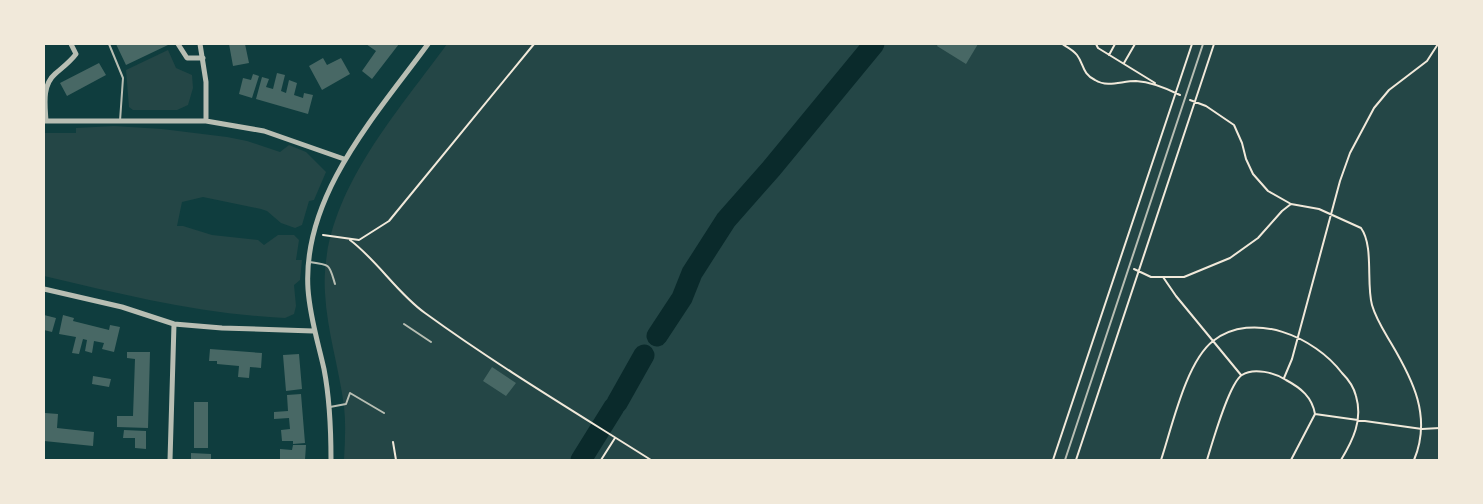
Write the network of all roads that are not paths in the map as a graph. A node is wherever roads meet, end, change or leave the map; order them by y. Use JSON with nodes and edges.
{"nodes":[{"id":1,"x":71,"y":44,"type":"edge"},
{"id":2,"x":109,"y":44,"type":"edge"},
{"id":3,"x":178,"y":44,"type":"edge"},
{"id":4,"x":200,"y":44,"type":"edge"},
{"id":5,"x":428,"y":44,"type":"edge"},
{"id":6,"x":1203,"y":44,"type":"edge"},
{"id":7,"x":203,"y":58,"type":"junction"},
{"id":8,"x":120,"y":120,"type":"junction"},
{"id":9,"x":206,"y":120,"type":"junction"},
{"id":10,"x":45,"y":121,"type":"edge"},
{"id":11,"x":344,"y":159,"type":"junction"},
{"id":12,"x":309,"y":262,"type":"junction"},
{"id":13,"x":335,"y":284,"type":"dead end"},
{"id":14,"x":44,"y":289,"type":"edge"},
{"id":15,"x":174,"y":324,"type":"junction"},
{"id":16,"x":404,"y":324,"type":"dead end"},
{"id":17,"x":313,"y":331,"type":"junction"},
{"id":18,"x":431,"y":342,"type":"dead end"},
{"id":19,"x":330,"y":407,"type":"junction"},
{"id":20,"x":384,"y":413,"type":"dead end"},
{"id":21,"x":170,"y":460,"type":"edge"},
{"id":22,"x":331,"y":460,"type":"edge"},
{"id":23,"x":1065,"y":460,"type":"edge"}],
"edges":[{"from":1,"to":10,"type":"street"},
{"from":2,"to":8,"type":"lane"},
{"from":3,"to":7,"type":"street"},
{"from":4,"to":7,"type":"street"},
{"from":5,"to":11,"type":"street"},
{"from":6,"to":23,"type":"lane"},
{"from":7,"to":9,"type":"street"},
{"from":8,"to":9,"type":"street"},
{"from":8,"to":10,"type":"street"},
{"from":9,"to":11,"type":"street"},
{"from":11,"to":12,"type":"street"},
{"from":12,"to":13,"type":"lane"},
{"from":12,"to":17,"type":"street"},
{"from":14,"to":15,"type":"street"},
{"from":15,"to":17,"type":"street"},
{"from":15,"to":21,"type":"street"},
{"from":16,"to":18,"type":"lane"},
{"from":17,"to":19,"type":"street"},
{"from":19,"to":20,"type":"lane"},
{"from":19,"to":22,"type":"street"}]}
